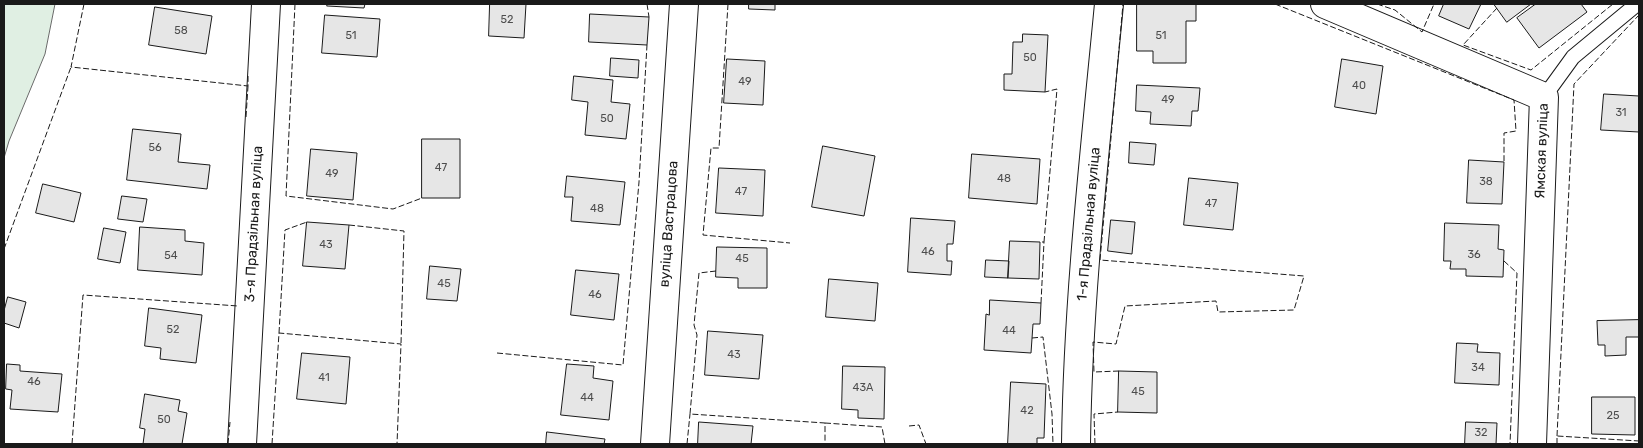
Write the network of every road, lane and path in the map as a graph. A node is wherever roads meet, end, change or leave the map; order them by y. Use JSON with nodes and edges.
{"nodes":[{"id":1,"x":266,"y":4,"type":"edge"},
{"id":2,"x":684,"y":4,"type":"edge"},
{"id":3,"x":1109,"y":4,"type":"edge"},
{"id":4,"x":1325,"y":4,"type":"edge"},
{"id":5,"x":1637,"y":4,"type":"edge"},
{"id":6,"x":1544,"y":97,"type":"junction"},
{"id":7,"x":242,"y":444,"type":"edge"},
{"id":8,"x":655,"y":444,"type":"edge"},
{"id":9,"x":1076,"y":444,"type":"edge"},
{"id":10,"x":1532,"y":444,"type":"edge"}],
"edges":[{"from":1,"to":7,"type":"street","name":"3-я Прадзільная вуліца"},
{"from":2,"to":8,"type":"street","name":"вуліца Вастрацова"},
{"from":3,"to":9,"type":"street","name":"1-я Прадзільная вуліца"},
{"from":4,"to":6,"type":"street","name":"Ямская вуліца"},
{"from":5,"to":6,"type":"lane"},
{"from":6,"to":10,"type":"street","name":"Ямская вуліца"}]}
